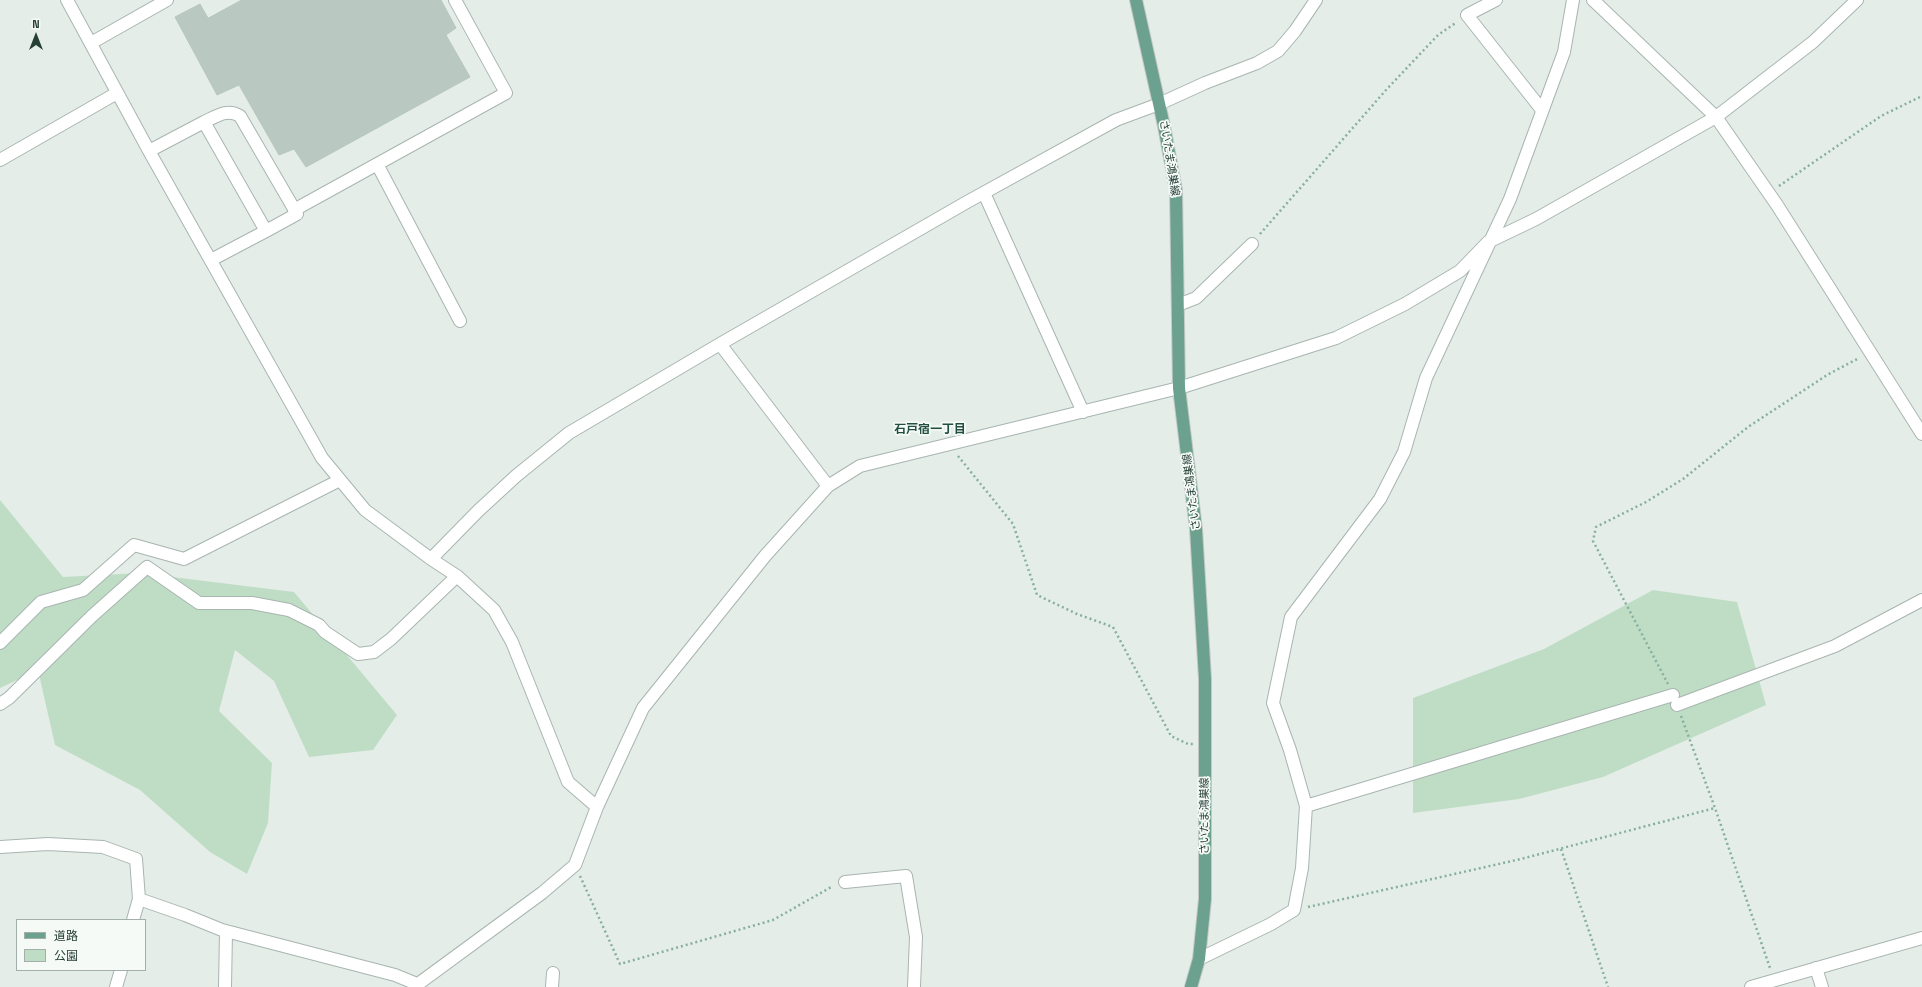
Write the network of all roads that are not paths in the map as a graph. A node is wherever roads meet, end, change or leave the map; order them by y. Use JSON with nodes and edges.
{"nodes":[{"id":1,"x":67,"y":0,"type":"edge"},
{"id":2,"x":167,"y":0,"type":"edge"},
{"id":3,"x":455,"y":0,"type":"edge"},
{"id":4,"x":1136,"y":0,"type":"edge"},
{"id":5,"x":1316,"y":0,"type":"edge"},
{"id":6,"x":1496,"y":0,"type":"edge"},
{"id":7,"x":1573,"y":0,"type":"edge"},
{"id":8,"x":1593,"y":0,"type":"edge"},
{"id":9,"x":1857,"y":0,"type":"edge"},
{"id":10,"x":90,"y":43,"type":"junction"},
{"id":11,"x":117,"y":93,"type":"junction"},
{"id":12,"x":1159,"y":104,"type":"junction"},
{"id":13,"x":1542,"y":110,"type":"junction"},
{"id":14,"x":1716,"y":117,"type":"junction"},
{"id":15,"x":204,"y":122,"type":"junction"},
{"id":16,"x":149,"y":151,"type":"junction"},
{"id":17,"x":0,"y":160,"type":"edge"},
{"id":18,"x":377,"y":164,"type":"junction"},
{"id":19,"x":984,"y":193,"type":"junction"},
{"id":20,"x":294,"y":210,"type":"junction"},
{"id":21,"x":266,"y":231,"type":"junction"},
{"id":22,"x":1488,"y":242,"type":"junction"},
{"id":23,"x":1252,"y":244,"type":"road end"},
{"id":24,"x":211,"y":260,"type":"junction"},
{"id":25,"x":1178,"y":305,"type":"junction"},
{"id":26,"x":460,"y":321,"type":"dead end"},
{"id":27,"x":720,"y":344,"type":"junction"},
{"id":28,"x":1179,"y":388,"type":"junction"},
{"id":29,"x":1083,"y":412,"type":"junction"},
{"id":30,"x":1922,"y":434,"type":"edge"},
{"id":31,"x":340,"y":480,"type":"junction"},
{"id":32,"x":828,"y":486,"type":"junction"},
{"id":33,"x":431,"y":559,"type":"junction"},
{"id":34,"x":457,"y":576,"type":"junction"},
{"id":35,"x":1922,"y":600,"type":"edge"},
{"id":36,"x":0,"y":643,"type":"edge"},
{"id":37,"x":0,"y":704,"type":"edge"},
{"id":38,"x":1306,"y":806,"type":"junction"},
{"id":39,"x":597,"y":808,"type":"junction"},
{"id":40,"x":0,"y":847,"type":"edge"},
{"id":41,"x":845,"y":882,"type":"road end"},
{"id":42,"x":139,"y":899,"type":"junction"},
{"id":43,"x":133,"y":919,"type":"edge"},
{"id":44,"x":226,"y":931,"type":"junction"},
{"id":45,"x":1922,"y":938,"type":"edge"},
{"id":46,"x":1199,"y":959,"type":"junction"},
{"id":47,"x":1816,"y":968,"type":"junction"},
{"id":48,"x":121,"y":971,"type":"edge"},
{"id":49,"x":553,"y":973,"type":"dead end"},
{"id":50,"x":415,"y":986,"type":"edge"},
{"id":51,"x":116,"y":987,"type":"edge"},
{"id":52,"x":225,"y":987,"type":"edge"},
{"id":53,"x":552,"y":987,"type":"edge"},
{"id":54,"x":914,"y":987,"type":"edge"},
{"id":55,"x":1191,"y":987,"type":"edge"},
{"id":56,"x":1751,"y":987,"type":"edge"},
{"id":57,"x":1822,"y":987,"type":"edge"}],
"edges":[{"from":1,"to":10,"type":"street"},
{"from":2,"to":10,"type":"street"},
{"from":3,"to":18,"type":"street"},
{"from":4,"to":12,"type":"main road","name":"さいたま鴻巣線"},
{"from":5,"to":12,"type":"street"},
{"from":6,"to":13,"type":"street"},
{"from":7,"to":13,"type":"street"},
{"from":8,"to":14,"type":"street"},
{"from":9,"to":14,"type":"street"},
{"from":10,"to":11,"type":"street"},
{"from":11,"to":16,"type":"street"},
{"from":11,"to":17,"type":"street"},
{"from":12,"to":19,"type":"street"},
{"from":12,"to":25,"type":"main road","name":"さいたま鴻巣線"},
{"from":13,"to":22,"type":"street"},
{"from":14,"to":22,"type":"street"},
{"from":14,"to":30,"type":"street"},
{"from":15,"to":16,"type":"street"},
{"from":15,"to":20,"type":"street"},
{"from":15,"to":21,"type":"street"},
{"from":16,"to":24,"type":"street"},
{"from":18,"to":20,"type":"street"},
{"from":18,"to":26,"type":"street"},
{"from":19,"to":27,"type":"street"},
{"from":19,"to":29,"type":"street"},
{"from":20,"to":21,"type":"street"},
{"from":21,"to":24,"type":"street"},
{"from":22,"to":28,"type":"street"},
{"from":22,"to":38,"type":"street"},
{"from":23,"to":25,"type":"street"},
{"from":24,"to":31,"type":"street"},
{"from":25,"to":28,"type":"main road","name":"さいたま鴻巣線"},
{"from":27,"to":32,"type":"street"},
{"from":27,"to":33,"type":"street"},
{"from":28,"to":29,"type":"street"},
{"from":28,"to":46,"type":"main road","name":"さいたま鴻巣線"},
{"from":29,"to":32,"type":"street"},
{"from":31,"to":33,"type":"street"},
{"from":31,"to":36,"type":"street"},
{"from":32,"to":39,"type":"street"},
{"from":33,"to":34,"type":"street"},
{"from":34,"to":37,"type":"street"},
{"from":34,"to":39,"type":"street"},
{"from":35,"to":38,"type":"street"},
{"from":38,"to":46,"type":"street"},
{"from":39,"to":50,"type":"street"},
{"from":40,"to":42,"type":"street"},
{"from":41,"to":54,"type":"street"},
{"from":42,"to":43,"type":"street"},
{"from":42,"to":44,"type":"street"},
{"from":44,"to":50,"type":"street"},
{"from":44,"to":52,"type":"street"},
{"from":45,"to":47,"type":"street"},
{"from":46,"to":55,"type":"main road","name":"さいたま鴻巣線"},
{"from":47,"to":56,"type":"street"},
{"from":47,"to":57,"type":"street"},
{"from":48,"to":51,"type":"street"},
{"from":49,"to":53,"type":"street"}]}
